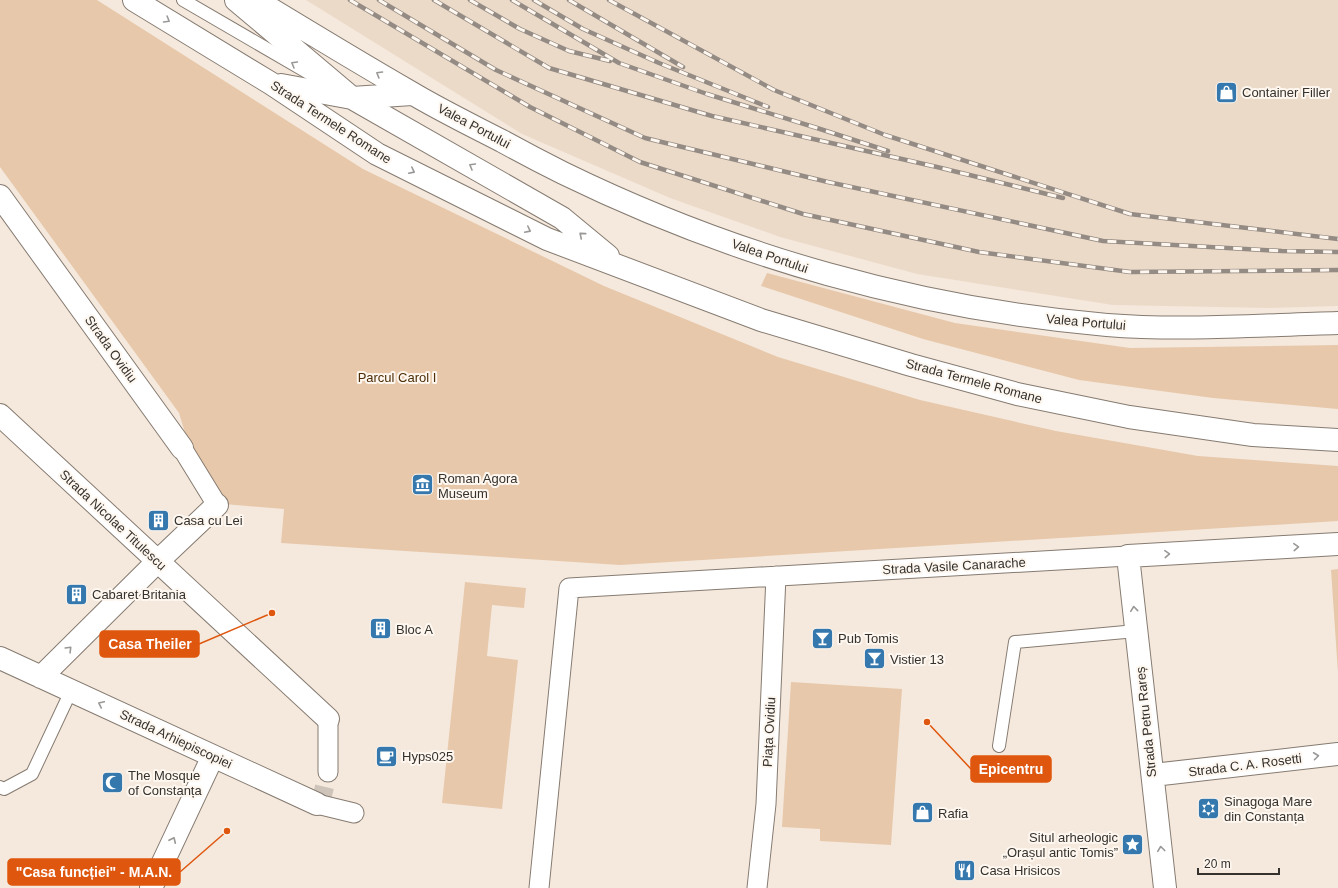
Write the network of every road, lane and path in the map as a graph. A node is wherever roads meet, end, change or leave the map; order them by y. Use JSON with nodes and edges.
{"nodes":[{"id":1,"x":134,"y":0,"type":"edge"},
{"id":2,"x":183,"y":0,"type":"edge"},
{"id":3,"x":236,"y":0,"type":"edge"},
{"id":4,"x":256,"y":0,"type":"edge"},
{"id":5,"x":272,"y":84,"type":"junction"},
{"id":6,"x":412,"y":94,"type":"junction"},
{"id":7,"x":352,"y":98,"type":"junction"},
{"id":8,"x":0,"y":196,"type":"edge"},
{"id":9,"x":623,"y":268,"type":"junction"},
{"id":10,"x":1338,"y":323,"type":"edge"},
{"id":11,"x":0,"y":415,"type":"edge"},
{"id":12,"x":1338,"y":440,"type":"edge"},
{"id":13,"x":182,"y":448,"type":"joint"},
{"id":14,"x":217,"y":505,"type":"joint"},
{"id":15,"x":1338,"y":544,"type":"edge"},
{"id":16,"x":1128,"y":556,"type":"junction"},
{"id":17,"x":158,"y":562,"type":"junction"},
{"id":18,"x":776,"y":576,"type":"junction"},
{"id":19,"x":1136,"y":631,"type":"junction"},
{"id":20,"x":0,"y":658,"type":"edge"},
{"id":21,"x":41,"y":677,"type":"junction"},
{"id":22,"x":71,"y":691,"type":"junction"},
{"id":23,"x":328,"y":719,"type":"joint"},
{"id":24,"x":999,"y":746,"type":"dead end"},
{"id":25,"x":1338,"y":754,"type":"edge"},
{"id":26,"x":213,"y":756,"type":"junction"},
{"id":27,"x":328,"y":772,"type":"tunnel mouth"},
{"id":28,"x":1152,"y":776,"type":"junction"},
{"id":29,"x":0,"y":787,"type":"edge"},
{"id":30,"x":317,"y":804,"type":"joint"},
{"id":31,"x":354,"y":814,"type":"dead end"},
{"id":32,"x":150,"y":888,"type":"edge"},
{"id":33,"x":539,"y":888,"type":"edge"},
{"id":34,"x":758,"y":888,"type":"edge"},
{"id":35,"x":1166,"y":888,"type":"edge"}],
"edges":[{"from":1,"to":5,"type":"street","name":"Strada Termele Romane","one_way":true},
{"from":7,"to":2,"type":"lane","one_way":true},
{"from":3,"to":7,"type":"street","name":"Strada Termele Romane"},
{"from":6,"to":4,"type":"street","name":"Valea Portului","one_way":true},
{"from":5,"to":7,"type":"street"},
{"from":5,"to":9,"type":"street","name":"Strada Termele Romane","one_way":true},
{"from":6,"to":7,"type":"street"},
{"from":6,"to":10,"type":"street","name":"Valea Portului"},
{"from":9,"to":7,"type":"street","name":"Strada Termele Romane","one_way":true},
{"from":8,"to":13,"type":"street","name":"Strada Ovidiu"},
{"from":9,"to":12,"type":"street","name":"Strada Termele Romane"},
{"from":11,"to":17,"type":"street","name":"Strada Nicolae Titulescu"},
{"from":13,"to":14,"type":"street","name":"Strada Ovidiu"},
{"from":14,"to":17,"type":"street"},
{"from":16,"to":15,"type":"street","name":"Strada Vasile Canarache","one_way":true},
{"from":16,"to":18,"type":"street","name":"Strada Vasile Canarache"},
{"from":19,"to":16,"type":"street","name":"Strada Petru Rareș","one_way":true},
{"from":21,"to":17,"type":"street","one_way":true},
{"from":17,"to":23,"type":"street","name":"Strada Nicolae Titulescu"},
{"from":18,"to":33,"type":"street","name":"Strada Vasile Canarache"},
{"from":18,"to":34,"type":"street","name":"Piața Ovidiu"},
{"from":19,"to":24,"type":"lane"},
{"from":19,"to":28,"type":"street","name":"Strada Petru Rareș"},
{"from":20,"to":21,"type":"street","name":"Strada Arhiepiscopiei"},
{"from":21,"to":22,"type":"street","name":"Strada Arhiepiscopiei"},
{"from":26,"to":22,"type":"street","name":"Strada Arhiepiscopiei","one_way":true},
{"from":22,"to":29,"type":"lane"},
{"from":23,"to":27,"type":"street","name":"Strada Nicolae Titulescu"},
{"from":28,"to":25,"type":"street","name":"Strada C. A. Rosetti","one_way":true},
{"from":26,"to":30,"type":"street","name":"Strada Arhiepiscopiei"},
{"from":32,"to":26,"type":"street","one_way":true},
{"from":35,"to":28,"type":"street","name":"Strada Petru Rareș","one_way":true},
{"from":30,"to":31,"type":"street","name":"Strada Arhiepiscopiei"}]}
